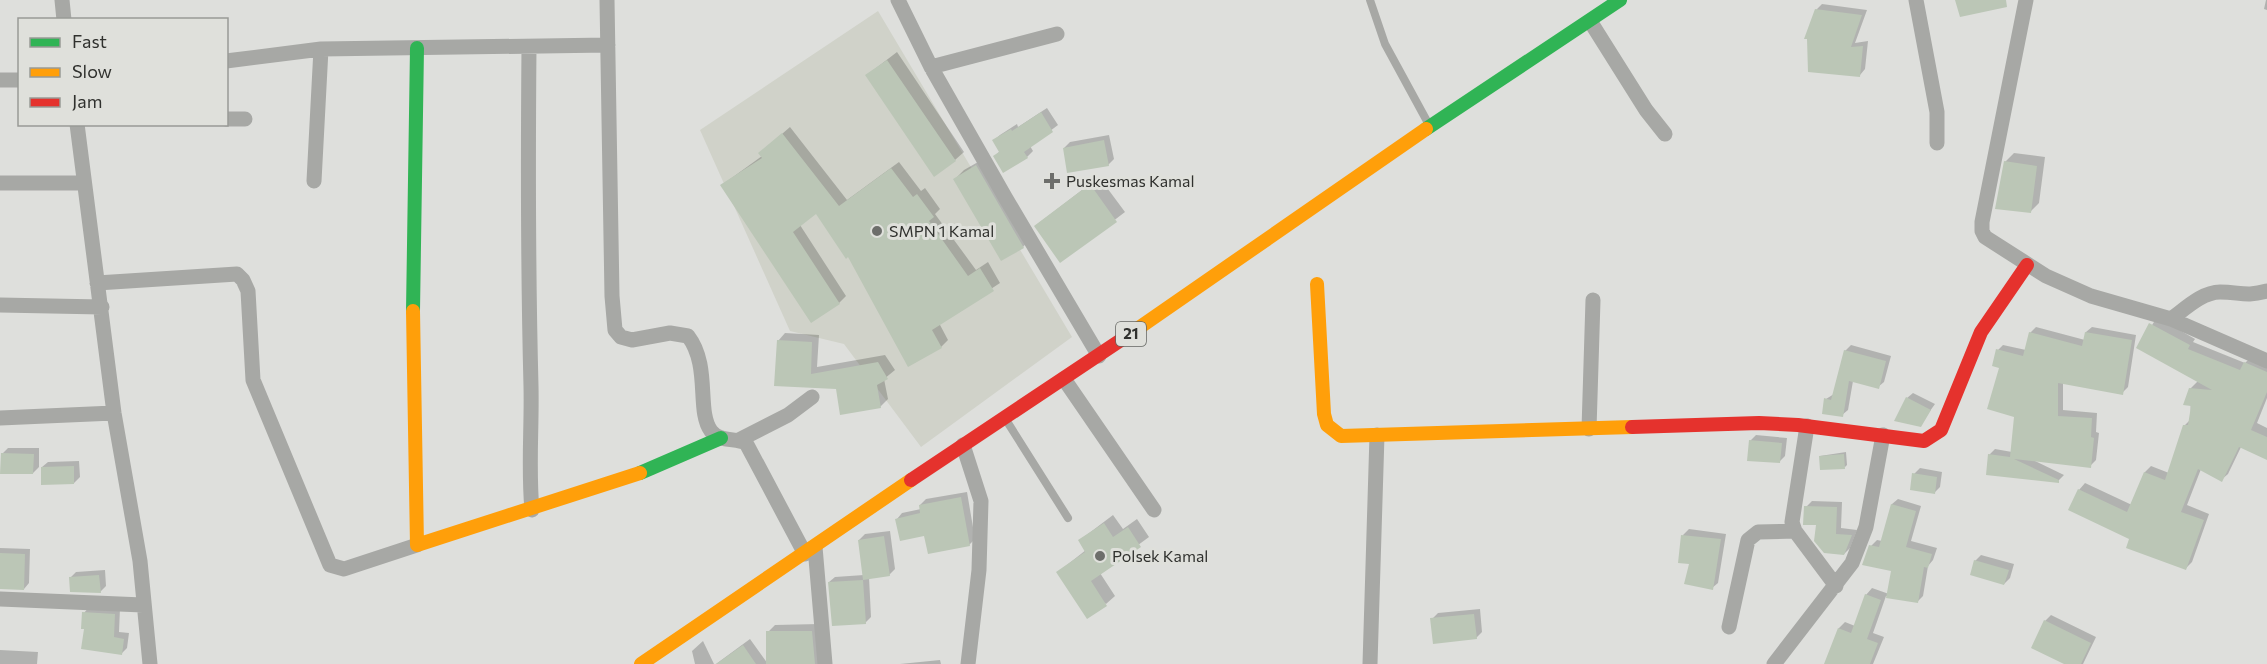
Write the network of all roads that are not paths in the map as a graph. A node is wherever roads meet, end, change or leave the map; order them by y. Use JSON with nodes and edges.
{"nodes":[{"id":1,"x":62,"y":0,"type":"edge"},
{"id":2,"x":607,"y":0,"type":"edge"},
{"id":3,"x":898,"y":0,"type":"edge"},
{"id":4,"x":1370,"y":0,"type":"edge"},
{"id":5,"x":1620,"y":0,"type":"edge"},
{"id":6,"x":1916,"y":0,"type":"edge"},
{"id":7,"x":2026,"y":0,"type":"edge"},
{"id":8,"x":64,"y":18,"type":"edge"},
{"id":9,"x":1590,"y":21,"type":"junction"},
{"id":10,"x":1057,"y":34,"type":"dead end"},
{"id":11,"x":608,"y":45,"type":"junction"},
{"id":12,"x":529,"y":47,"type":"junction"},
{"id":13,"x":417,"y":48,"type":"junction"},
{"id":14,"x":321,"y":49,"type":"junction"},
{"id":15,"x":228,"y":61,"type":"edge"},
{"id":16,"x":931,"y":67,"type":"junction"},
{"id":17,"x":0,"y":80,"type":"edge"},
{"id":18,"x":18,"y":80,"type":"edge"},
{"id":19,"x":228,"y":119,"type":"edge"},
{"id":20,"x":245,"y":119,"type":"dead end"},
{"id":21,"x":77,"y":126,"type":"edge"},
{"id":22,"x":1430,"y":126,"type":"junction"},
{"id":23,"x":1665,"y":134,"type":"dead end"},
{"id":24,"x":1937,"y":143,"type":"dead end"},
{"id":25,"x":314,"y":181,"type":"dead end"},
{"id":26,"x":0,"y":183,"type":"edge"},
{"id":27,"x":83,"y":183,"type":"junction"},
{"id":28,"x":2027,"y":265,"type":"junction"},
{"id":29,"x":97,"y":283,"type":"junction"},
{"id":30,"x":1317,"y":284,"type":"dead end"},
{"id":31,"x":2267,"y":291,"type":"edge"},
{"id":32,"x":1593,"y":300,"type":"dead end"},
{"id":33,"x":0,"y":305,"type":"edge"},
{"id":34,"x":102,"y":307,"type":"junction"},
{"id":35,"x":2171,"y":319,"type":"junction"},
{"id":36,"x":1099,"y":356,"type":"junction"},
{"id":37,"x":2267,"y":361,"type":"edge"},
{"id":38,"x":1064,"y":379,"type":"junction"},
{"id":39,"x":812,"y":397,"type":"dead end"},
{"id":40,"x":114,"y":413,"type":"junction"},
{"id":41,"x":0,"y":418,"type":"edge"},
{"id":42,"x":1005,"y":418,"type":"junction"},
{"id":43,"x":1807,"y":426,"type":"junction"},
{"id":44,"x":1588,"y":429,"type":"junction"},
{"id":45,"x":1377,"y":435,"type":"junction"},
{"id":46,"x":1883,"y":435,"type":"junction"},
{"id":47,"x":721,"y":438,"type":"junction"},
{"id":48,"x":740,"y":440,"type":"junction"},
{"id":49,"x":963,"y":445,"type":"junction"},
{"id":50,"x":532,"y":510,"type":"junction"},
{"id":51,"x":1154,"y":510,"type":"dead end"},
{"id":52,"x":1068,"y":518,"type":"dead end"},
{"id":53,"x":1796,"y":531,"type":"junction"},
{"id":54,"x":417,"y":545,"type":"junction"},
{"id":55,"x":810,"y":550,"type":"junction"},
{"id":56,"x":1836,"y":586,"type":"junction"},
{"id":57,"x":0,"y":599,"type":"edge"},
{"id":58,"x":142,"y":604,"type":"junction"},
{"id":59,"x":1729,"y":627,"type":"dead end"},
{"id":60,"x":150,"y":664,"type":"edge"},
{"id":61,"x":641,"y":664,"type":"edge"},
{"id":62,"x":825,"y":664,"type":"edge"},
{"id":63,"x":968,"y":664,"type":"edge"},
{"id":64,"x":1370,"y":664,"type":"edge"},
{"id":65,"x":1774,"y":664,"type":"edge"}],
"edges":[{"from":1,"to":8,"type":"street"},
{"from":2,"to":11,"type":"street"},
{"from":3,"to":16,"type":"street"},
{"from":4,"to":22,"type":"lane"},
{"from":5,"to":9,"type":"main road","number":"21"},
{"from":6,"to":24,"type":"street"},
{"from":7,"to":28,"type":"street"},
{"from":9,"to":22,"type":"main road","number":"21"},
{"from":9,"to":23,"type":"street"},
{"from":10,"to":16,"type":"street"},
{"from":11,"to":12,"type":"street"},
{"from":11,"to":47,"type":"street"},
{"from":12,"to":13,"type":"street"},
{"from":12,"to":50,"type":"street"},
{"from":13,"to":14,"type":"street"},
{"from":13,"to":54,"type":"main road"},
{"from":14,"to":15,"type":"street"},
{"from":14,"to":25,"type":"street"},
{"from":16,"to":36,"type":"street"},
{"from":17,"to":18,"type":"street"},
{"from":19,"to":20,"type":"street"},
{"from":21,"to":27,"type":"street"},
{"from":22,"to":36,"type":"main road","number":"21"},
{"from":26,"to":27,"type":"street"},
{"from":27,"to":29,"type":"street"},
{"from":28,"to":35,"type":"street"},
{"from":28,"to":46,"type":"main road"},
{"from":29,"to":34,"type":"street"},
{"from":29,"to":54,"type":"street"},
{"from":30,"to":45,"type":"main road"},
{"from":31,"to":35,"type":"street"},
{"from":32,"to":44,"type":"street"},
{"from":33,"to":34,"type":"street"},
{"from":34,"to":40,"type":"street"},
{"from":35,"to":37,"type":"street"},
{"from":36,"to":38,"type":"main road","number":"21"},
{"from":38,"to":42,"type":"main road","number":"21"},
{"from":38,"to":51,"type":"street"},
{"from":39,"to":48,"type":"street"},
{"from":40,"to":41,"type":"street"},
{"from":40,"to":58,"type":"street"},
{"from":42,"to":49,"type":"main road","number":"21"},
{"from":42,"to":52,"type":"lane"},
{"from":43,"to":44,"type":"main road"},
{"from":43,"to":46,"type":"main road"},
{"from":43,"to":53,"type":"street"},
{"from":44,"to":45,"type":"main road"},
{"from":45,"to":64,"type":"street"},
{"from":46,"to":56,"type":"street"},
{"from":47,"to":48,"type":"street"},
{"from":47,"to":50,"type":"main road"},
{"from":48,"to":55,"type":"street"},
{"from":49,"to":55,"type":"main road","number":"21"},
{"from":49,"to":63,"type":"street"},
{"from":50,"to":54,"type":"main road"},
{"from":53,"to":56,"type":"street"},
{"from":53,"to":59,"type":"street"},
{"from":55,"to":61,"type":"main road","number":"21"},
{"from":55,"to":62,"type":"street"},
{"from":56,"to":65,"type":"street"},
{"from":57,"to":58,"type":"street"},
{"from":58,"to":60,"type":"street"}]}
